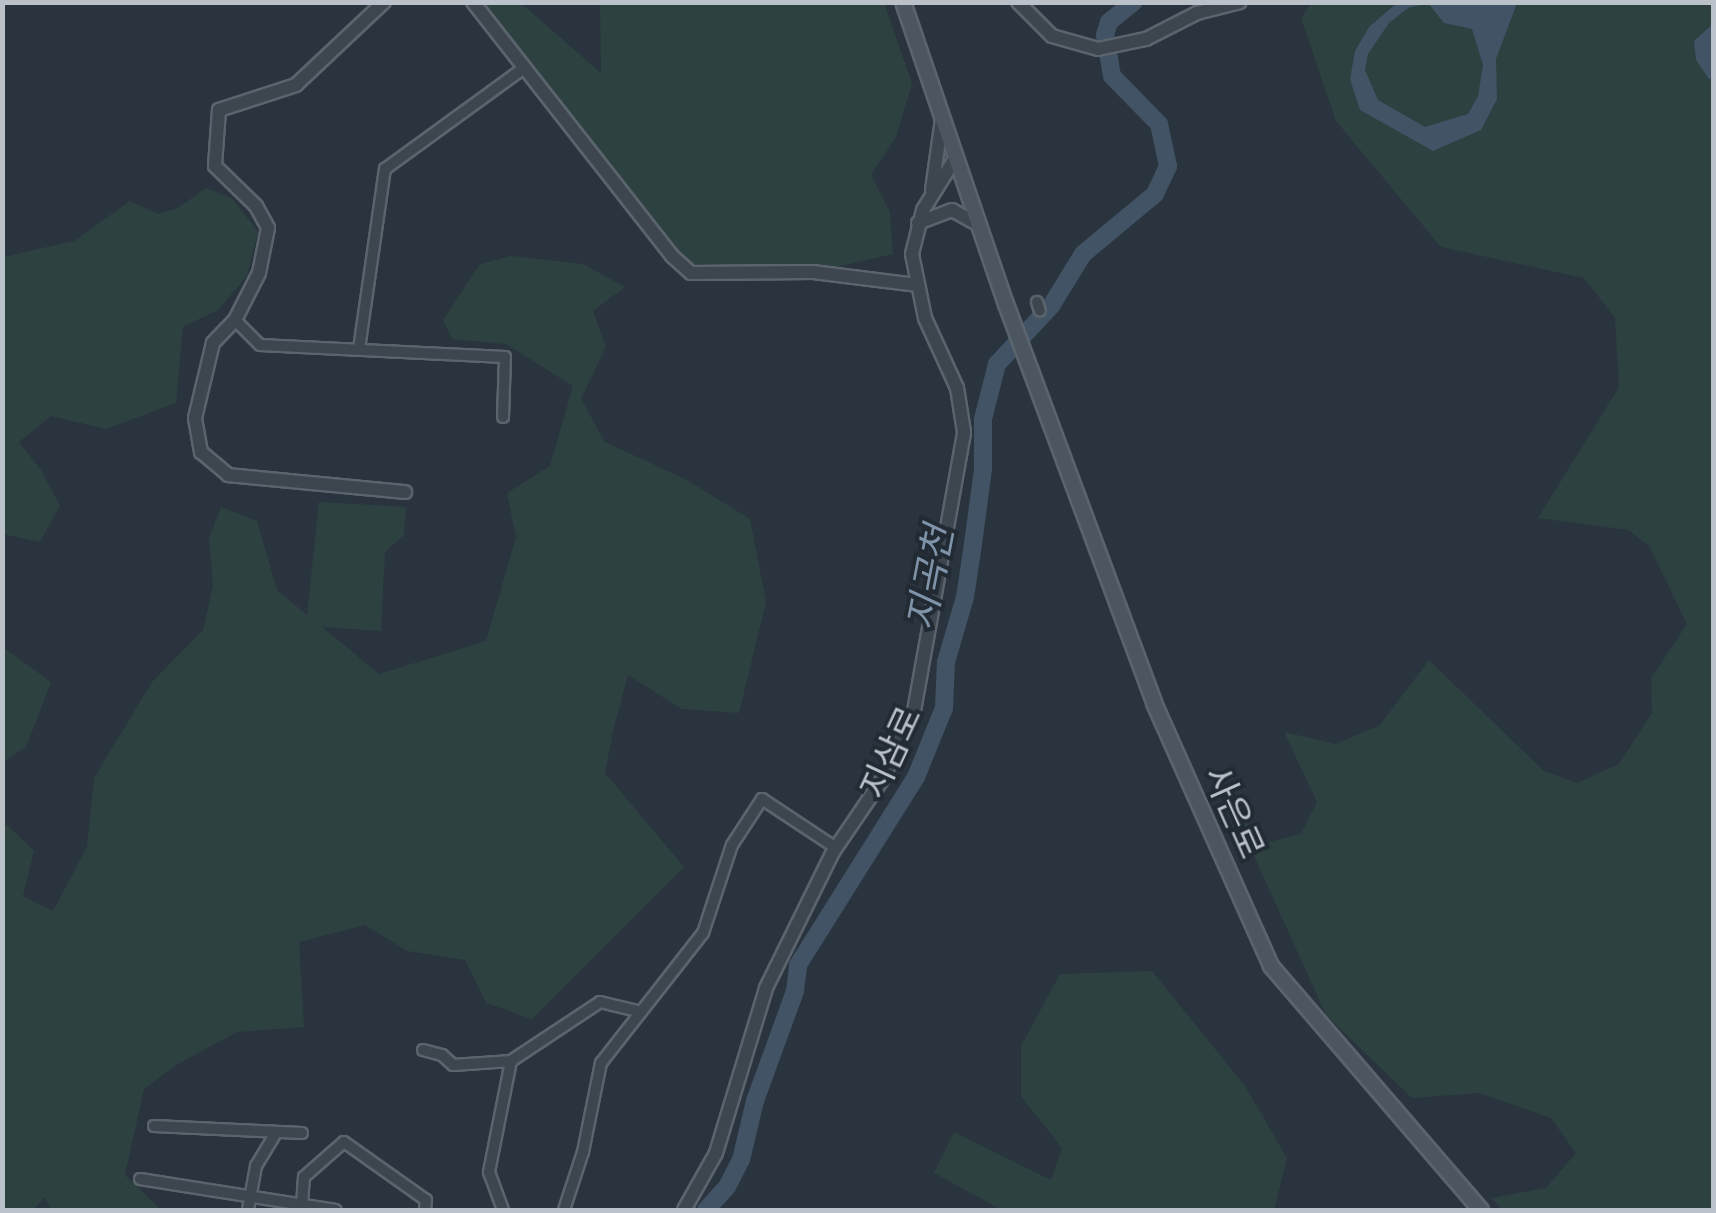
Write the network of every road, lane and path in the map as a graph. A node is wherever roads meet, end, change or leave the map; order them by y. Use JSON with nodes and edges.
{"nodes":[{"id":1,"x":384,"y":2,"type":"edge"},
{"id":2,"x":473,"y":2,"type":"edge"},
{"id":3,"x":903,"y":2,"type":"edge"},
{"id":4,"x":1018,"y":2,"type":"edge"},
{"id":5,"x":1240,"y":2,"type":"edge"},
{"id":6,"x":524,"y":68,"type":"junction"},
{"id":7,"x":942,"y":119,"type":"junction"},
{"id":8,"x":956,"y":156,"type":"junction"},
{"id":9,"x":932,"y":192,"type":"junction"},
{"id":10,"x":918,"y":223,"type":"junction"},
{"id":11,"x":979,"y":225,"type":"junction"},
{"id":12,"x":918,"y":285,"type":"junction"},
{"id":13,"x":236,"y":320,"type":"junction"},
{"id":14,"x":359,"y":350,"type":"junction"},
{"id":15,"x":503,"y":417,"type":"dead end"},
{"id":16,"x":405,"y":492,"type":"dead end"},
{"id":17,"x":836,"y":848,"type":"junction"},
{"id":18,"x":641,"y":1012,"type":"junction"},
{"id":19,"x":422,"y":1050,"type":"dead end"},
{"id":20,"x":511,"y":1061,"type":"junction"},
{"id":21,"x":154,"y":1126,"type":"dead end"},
{"id":22,"x":276,"y":1133,"type":"junction"},
{"id":23,"x":302,"y":1133,"type":"dead end"},
{"id":24,"x":140,"y":1180,"type":"dead end"},
{"id":25,"x":250,"y":1196,"type":"junction"},
{"id":26,"x":302,"y":1205,"type":"junction"},
{"id":27,"x":248,"y":1210,"type":"edge"},
{"id":28,"x":336,"y":1210,"type":"edge"},
{"id":29,"x":425,"y":1210,"type":"edge"},
{"id":30,"x":503,"y":1210,"type":"edge"},
{"id":31,"x":564,"y":1210,"type":"edge"},
{"id":32,"x":684,"y":1210,"type":"edge"},
{"id":33,"x":1481,"y":1210,"type":"edge"}],
"edges":[{"from":1,"to":13,"type":"street"},
{"from":2,"to":6,"type":"street"},
{"from":3,"to":7,"type":"main road"},
{"from":4,"to":5,"type":"street"},
{"from":6,"to":12,"type":"street"},
{"from":6,"to":14,"type":"street"},
{"from":7,"to":8,"type":"main road"},
{"from":7,"to":9,"type":"street"},
{"from":8,"to":9,"type":"street","name":"지삼로"},
{"from":8,"to":11,"type":"main road"},
{"from":9,"to":10,"type":"street","name":"지삼로"},
{"from":10,"to":11,"type":"street"},
{"from":10,"to":12,"type":"street","name":"지삼로"},
{"from":11,"to":33,"type":"main road","name":"사은로"},
{"from":12,"to":17,"type":"street","name":"지삼로"},
{"from":13,"to":14,"type":"street"},
{"from":13,"to":16,"type":"street"},
{"from":14,"to":15,"type":"street"},
{"from":17,"to":18,"type":"street"},
{"from":17,"to":32,"type":"street","name":"지삼로"},
{"from":18,"to":20,"type":"street"},
{"from":18,"to":31,"type":"street"},
{"from":19,"to":20,"type":"street"},
{"from":20,"to":30,"type":"street"},
{"from":21,"to":22,"type":"street"},
{"from":22,"to":23,"type":"street"},
{"from":22,"to":25,"type":"street"},
{"from":24,"to":25,"type":"street"},
{"from":25,"to":26,"type":"street"},
{"from":25,"to":27,"type":"street"},
{"from":26,"to":28,"type":"street"},
{"from":26,"to":29,"type":"street"}]}
